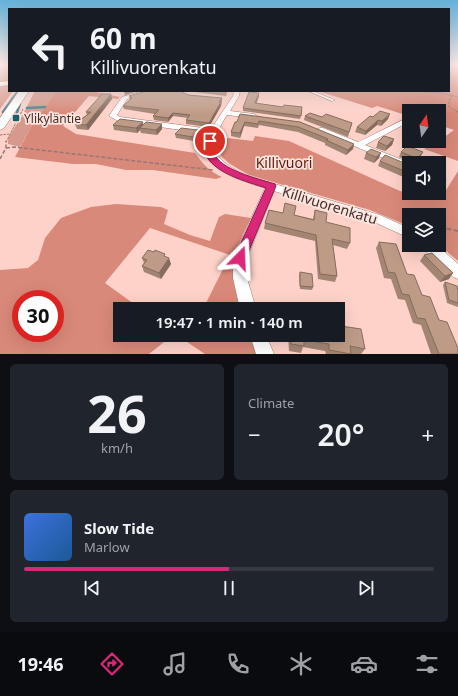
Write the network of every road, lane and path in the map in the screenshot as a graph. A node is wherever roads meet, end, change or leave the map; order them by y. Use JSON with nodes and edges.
{"nodes":[{"id":1,"x":23,"y":92,"type":"edge"},
{"id":2,"x":148,"y":92,"type":"edge"},
{"id":3,"x":313,"y":92,"type":"edge"},
{"id":4,"x":420,"y":92,"type":"edge"},
{"id":5,"x":452,"y":95,"type":"junction"},
{"id":6,"x":235,"y":96,"type":"edge"},
{"id":7,"x":458,"y":97,"type":"edge"},
{"id":8,"x":222,"y":99,"type":"edge"},
{"id":9,"x":333,"y":100,"type":"dead end"},
{"id":10,"x":26,"y":103,"type":"dead end"},
{"id":11,"x":458,"y":112,"type":"edge"},
{"id":12,"x":226,"y":113,"type":"junction"},
{"id":13,"x":260,"y":117,"type":"edge"},
{"id":14,"x":402,"y":123,"type":"edge"},
{"id":15,"x":0,"y":126,"type":"edge"},
{"id":16,"x":315,"y":128,"type":"edge"},
{"id":17,"x":214,"y":132,"type":"junction"},
{"id":18,"x":9,"y":134,"type":"junction"},
{"id":19,"x":0,"y":135,"type":"edge"},
{"id":20,"x":359,"y":145,"type":"junction"},
{"id":21,"x":6,"y":148,"type":"junction"},
{"id":22,"x":0,"y":159,"type":"edge"},
{"id":23,"x":402,"y":163,"type":"edge"},
{"id":24,"x":228,"y":171,"type":"junction"},
{"id":25,"x":271,"y":186,"type":"junction"},
{"id":26,"x":446,"y":229,"type":"edge"},
{"id":27,"x":402,"y":230,"type":"edge"},
{"id":28,"x":458,"y":232,"type":"edge"},
{"id":29,"x":436,"y":252,"type":"edge"},
{"id":30,"x":458,"y":273,"type":"edge"},
{"id":31,"x":246,"y":302,"type":"edge"},
{"id":32,"x":261,"y":342,"type":"edge"},
{"id":33,"x":265,"y":354,"type":"edge"}],
"edges":[{"from":1,"to":15,"type":"main road"},
{"from":2,"to":17,"type":"street"},
{"from":3,"to":9,"type":"lane"},
{"from":4,"to":5,"type":"path"},
{"from":5,"to":7,"type":"path"},
{"from":5,"to":11,"type":"path"},
{"from":6,"to":8,"type":"street"},
{"from":6,"to":12,"type":"street","name":"Killivuorenkatu"},
{"from":10,"to":18,"type":"path"},
{"from":12,"to":13,"type":"street"},
{"from":12,"to":17,"type":"street","name":"Killivuorenkatu"},
{"from":14,"to":20,"type":"street"},
{"from":16,"to":20,"type":"street"},
{"from":17,"to":24,"type":"street","name":"Killivuorenkatu"},
{"from":18,"to":19,"type":"path"},
{"from":18,"to":21,"type":"path"},
{"from":20,"to":23,"type":"street"},
{"from":21,"to":22,"type":"path"},
{"from":21,"to":24,"type":"path"},
{"from":24,"to":25,"type":"street","name":"Killivuorenkatu"},
{"from":25,"to":27,"type":"street","name":"Killivuorenkatu"},
{"from":25,"to":31,"type":"street"},
{"from":26,"to":28,"type":"path"},
{"from":29,"to":30,"type":"street"},
{"from":32,"to":33,"type":"street"}]}
